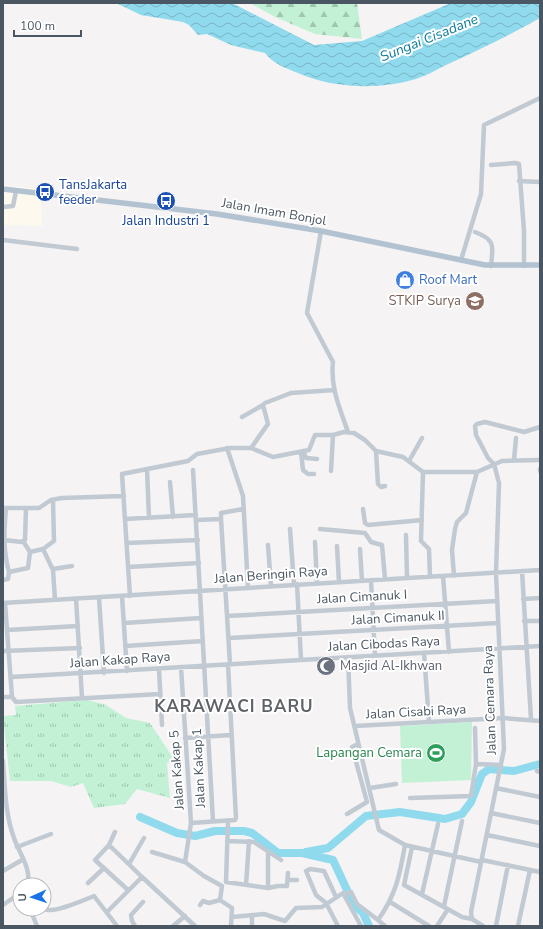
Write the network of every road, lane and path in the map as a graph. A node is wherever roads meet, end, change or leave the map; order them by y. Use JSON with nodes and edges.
{"nodes":[{"id":1,"x":540,"y":98,"type":"edge"},
{"id":2,"x":490,"y":165,"type":"dead end"},
{"id":3,"x":519,"y":181,"type":"junction"},
{"id":4,"x":540,"y":182,"type":"edge"},
{"id":5,"x":3,"y":189,"type":"edge"},
{"id":6,"x":16,"y":190,"type":"junction"},
{"id":7,"x":3,"y":206,"type":"edge"},
{"id":8,"x":321,"y":231,"type":"junction"},
{"id":9,"x":475,"y":232,"type":"dead end"},
{"id":10,"x":3,"y":240,"type":"edge"},
{"id":11,"x":77,"y":248,"type":"dead end"},
{"id":12,"x":461,"y":260,"type":"junction"},
{"id":13,"x":540,"y":265,"type":"edge"},
{"id":14,"x":491,"y":266,"type":"junction"},
{"id":15,"x":524,"y":266,"type":"junction"},
{"id":16,"x":334,"y":390,"type":"junction"},
{"id":17,"x":263,"y":405,"type":"junction"},
{"id":18,"x":242,"y":417,"type":"dead end"},
{"id":19,"x":540,"y":428,"type":"edge"},
{"id":20,"x":348,"y":432,"type":"junction"},
{"id":21,"x":333,"y":435,"type":"junction"},
{"id":22,"x":422,"y":438,"type":"dead end"},
{"id":23,"x":516,"y":438,"type":"dead end"},
{"id":24,"x":227,"y":448,"type":"junction"},
{"id":25,"x":251,"y":448,"type":"junction"},
{"id":26,"x":302,"y":451,"type":"junction"},
{"id":27,"x":376,"y":451,"type":"junction"},
{"id":28,"x":317,"y":459,"type":"dead end"},
{"id":29,"x":514,"y":460,"type":"junction"},
{"id":30,"x":540,"y":460,"type":"edge"},
{"id":31,"x":409,"y":461,"type":"junction"},
{"id":32,"x":494,"y":464,"type":"junction"},
{"id":33,"x":147,"y":469,"type":"junction"},
{"id":34,"x":192,"y":470,"type":"dead end"},
{"id":35,"x":331,"y":471,"type":"dead end"},
{"id":36,"x":423,"y":472,"type":"junction"},
{"id":37,"x":477,"y":472,"type":"junction"},
{"id":38,"x":314,"y":474,"type":"dead end"},
{"id":39,"x":170,"y":482,"type":"dead end"},
{"id":40,"x":385,"y":486,"type":"dead end"},
{"id":41,"x":124,"y":496,"type":"junction"},
{"id":42,"x":53,"y":500,"type":"junction"},
{"id":43,"x":5,"y":508,"type":"edge"},
{"id":44,"x":26,"y":508,"type":"junction"},
{"id":45,"x":243,"y":509,"type":"junction"},
{"id":46,"x":363,"y":509,"type":"dead end"},
{"id":47,"x":173,"y":517,"type":"junction"},
{"id":48,"x":149,"y":518,"type":"junction"},
{"id":49,"x":196,"y":518,"type":"junction"},
{"id":50,"x":125,"y":519,"type":"junction"},
{"id":51,"x":221,"y":519,"type":"junction"},
{"id":52,"x":422,"y":520,"type":"junction"},
{"id":53,"x":290,"y":529,"type":"dead end"},
{"id":54,"x":320,"y":529,"type":"dead end"},
{"id":55,"x":406,"y":535,"type":"dead end"},
{"id":56,"x":4,"y":540,"type":"edge"},
{"id":57,"x":198,"y":540,"type":"junction"},
{"id":58,"x":24,"y":541,"type":"junction"},
{"id":59,"x":315,"y":542,"type":"dead end"},
{"id":60,"x":127,"y":544,"type":"junction"},
{"id":61,"x":4,"y":546,"type":"edge"},
{"id":62,"x":268,"y":546,"type":"dead end"},
{"id":63,"x":337,"y":546,"type":"dead end"},
{"id":64,"x":44,"y":549,"type":"junction"},
{"id":65,"x":360,"y":549,"type":"dead end"},
{"id":66,"x":30,"y":552,"type":"junction"},
{"id":67,"x":199,"y":563,"type":"junction"},
{"id":68,"x":72,"y":566,"type":"dead end"},
{"id":69,"x":128,"y":567,"type":"junction"},
{"id":70,"x":53,"y":569,"type":"junction"},
{"id":71,"x":540,"y":570,"type":"edge"},
{"id":72,"x":8,"y":572,"type":"junction"},
{"id":73,"x":522,"y":572,"type":"junction"},
{"id":74,"x":496,"y":573,"type":"junction"},
{"id":75,"x":443,"y":576,"type":"junction"},
{"id":76,"x":454,"y":576,"type":"junction"},
{"id":77,"x":430,"y":577,"type":"junction"},
{"id":78,"x":407,"y":578,"type":"junction"},
{"id":79,"x":385,"y":579,"type":"junction"},
{"id":80,"x":3,"y":580,"type":"edge"},
{"id":81,"x":371,"y":580,"type":"junction"},
{"id":82,"x":362,"y":581,"type":"junction"},
{"id":83,"x":339,"y":582,"type":"junction"},
{"id":84,"x":317,"y":583,"type":"junction"},
{"id":85,"x":296,"y":585,"type":"junction"},
{"id":86,"x":271,"y":586,"type":"junction"},
{"id":87,"x":248,"y":588,"type":"junction"},
{"id":88,"x":226,"y":590,"type":"junction"},
{"id":89,"x":200,"y":592,"type":"junction"},
{"id":90,"x":122,"y":596,"type":"junction"},
{"id":91,"x":130,"y":596,"type":"junction"},
{"id":92,"x":99,"y":598,"type":"junction"},
{"id":93,"x":540,"y":598,"type":"edge"},
{"id":94,"x":76,"y":599,"type":"junction"},
{"id":95,"x":523,"y":599,"type":"junction"},
{"id":96,"x":55,"y":600,"type":"junction"},
{"id":97,"x":497,"y":600,"type":"junction"},
{"id":98,"x":4,"y":603,"type":"edge"},
{"id":99,"x":445,"y":604,"type":"junction"},
{"id":100,"x":372,"y":608,"type":"junction"},
{"id":101,"x":299,"y":612,"type":"junction"},
{"id":102,"x":227,"y":616,"type":"junction"},
{"id":103,"x":201,"y":618,"type":"junction"},
{"id":104,"x":540,"y":620,"type":"edge"},
{"id":105,"x":524,"y":621,"type":"junction"},
{"id":106,"x":124,"y":623,"type":"junction"},
{"id":107,"x":498,"y":623,"type":"junction"},
{"id":108,"x":78,"y":626,"type":"junction"},
{"id":109,"x":446,"y":626,"type":"junction"},
{"id":110,"x":7,"y":630,"type":"junction"},
{"id":111,"x":374,"y":630,"type":"junction"},
{"id":112,"x":300,"y":635,"type":"junction"},
{"id":113,"x":229,"y":638,"type":"junction"},
{"id":114,"x":203,"y":641,"type":"junction"},
{"id":115,"x":125,"y":646,"type":"junction"},
{"id":116,"x":526,"y":646,"type":"junction"},
{"id":117,"x":540,"y":646,"type":"edge"},
{"id":118,"x":80,"y":648,"type":"junction"},
{"id":119,"x":499,"y":649,"type":"junction"},
{"id":120,"x":3,"y":651,"type":"edge"},
{"id":121,"x":10,"y":651,"type":"junction"},
{"id":122,"x":449,"y":652,"type":"junction"},
{"id":123,"x":424,"y":653,"type":"junction"},
{"id":124,"x":375,"y":656,"type":"junction"},
{"id":125,"x":348,"y":657,"type":"junction"},
{"id":126,"x":301,"y":660,"type":"junction"},
{"id":127,"x":229,"y":664,"type":"junction"},
{"id":128,"x":204,"y":666,"type":"junction"},
{"id":129,"x":181,"y":667,"type":"junction"},
{"id":130,"x":159,"y":669,"type":"junction"},
{"id":131,"x":127,"y":671,"type":"junction"},
{"id":132,"x":104,"y":672,"type":"junction"},
{"id":133,"x":81,"y":674,"type":"junction"},
{"id":134,"x":11,"y":677,"type":"junction"},
{"id":135,"x":160,"y":694,"type":"junction"},
{"id":136,"x":12,"y":696,"type":"junction"},
{"id":137,"x":3,"y":697,"type":"edge"},
{"id":138,"x":82,"y":698,"type":"junction"},
{"id":139,"x":503,"y":718,"type":"junction"},
{"id":140,"x":531,"y":719,"type":"junction"},
{"id":141,"x":540,"y":721,"type":"edge"},
{"id":142,"x":429,"y":722,"type":"junction"},
{"id":143,"x":162,"y":725,"type":"dead end"},
{"id":144,"x":355,"y":726,"type":"junction"},
{"id":145,"x":475,"y":728,"type":"dead end"},
{"id":146,"x":231,"y":735,"type":"junction"},
{"id":147,"x":209,"y":736,"type":"junction"},
{"id":148,"x":185,"y":738,"type":"junction"},
{"id":149,"x":358,"y":744,"type":"junction"},
{"id":150,"x":3,"y":761,"type":"edge"},
{"id":151,"x":476,"y":764,"type":"junction"},
{"id":152,"x":501,"y":765,"type":"junction"},
{"id":153,"x":3,"y":769,"type":"edge"},
{"id":154,"x":396,"y":784,"type":"dead end"},
{"id":155,"x":370,"y":788,"type":"junction"},
{"id":156,"x":496,"y":788,"type":"junction"},
{"id":157,"x":4,"y":790,"type":"edge"},
{"id":158,"x":540,"y":797,"type":"edge"},
{"id":159,"x":410,"y":798,"type":"dead end"},
{"id":160,"x":372,"y":800,"type":"junction"},
{"id":161,"x":367,"y":802,"type":"junction"},
{"id":162,"x":491,"y":813,"type":"junction"},
{"id":163,"x":347,"y":814,"type":"dead end"},
{"id":164,"x":6,"y":815,"type":"edge"},
{"id":165,"x":228,"y":820,"type":"junction"},
{"id":166,"x":213,"y":821,"type":"junction"},
{"id":167,"x":462,"y":821,"type":"dead end"},
{"id":168,"x":191,"y":823,"type":"junction"},
{"id":169,"x":540,"y":823,"type":"edge"},
{"id":170,"x":438,"y":824,"type":"dead end"},
{"id":171,"x":115,"y":832,"type":"dead end"},
{"id":172,"x":51,"y":834,"type":"dead end"},
{"id":173,"x":487,"y":835,"type":"junction"},
{"id":174,"x":144,"y":838,"type":"dead end"},
{"id":175,"x":228,"y":839,"type":"junction"},
{"id":176,"x":249,"y":841,"type":"junction"},
{"id":177,"x":109,"y":845,"type":"junction"},
{"id":178,"x":405,"y":845,"type":"junction"},
{"id":179,"x":540,"y":846,"type":"edge"},
{"id":180,"x":17,"y":847,"type":"junction"},
{"id":181,"x":412,"y":847,"type":"junction"},
{"id":182,"x":152,"y":852,"type":"dead end"},
{"id":183,"x":431,"y":852,"type":"junction"},
{"id":184,"x":268,"y":853,"type":"junction"},
{"id":185,"x":454,"y":856,"type":"junction"},
{"id":186,"x":22,"y":860,"type":"junction"},
{"id":187,"x":281,"y":860,"type":"dead end"},
{"id":188,"x":481,"y":861,"type":"junction"},
{"id":189,"x":185,"y":862,"type":"junction"},
{"id":190,"x":129,"y":864,"type":"junction"},
{"id":191,"x":508,"y":865,"type":"junction"},
{"id":192,"x":104,"y":868,"type":"junction"},
{"id":193,"x":530,"y":870,"type":"junction"},
{"id":194,"x":3,"y":871,"type":"edge"},
{"id":195,"x":540,"y":872,"type":"edge"},
{"id":196,"x":288,"y":873,"type":"dead end"},
{"id":197,"x":142,"y":876,"type":"junction"},
{"id":198,"x":28,"y":877,"type":"edge"},
{"id":199,"x":288,"y":880,"type":"junction"},
{"id":200,"x":297,"y":880,"type":"dead end"},
{"id":201,"x":88,"y":883,"type":"dead end"},
{"id":202,"x":246,"y":885,"type":"junction"},
{"id":203,"x":268,"y":888,"type":"junction"},
{"id":204,"x":128,"y":890,"type":"junction"},
{"id":205,"x":346,"y":892,"type":"junction"},
{"id":206,"x":422,"y":894,"type":"junction"},
{"id":207,"x":336,"y":896,"type":"junction"},
{"id":208,"x":12,"y":899,"type":"edge"},
{"id":209,"x":220,"y":900,"type":"junction"},
{"id":210,"x":143,"y":902,"type":"dead end"},
{"id":211,"x":390,"y":902,"type":"junction"},
{"id":212,"x":326,"y":903,"type":"junction"},
{"id":213,"x":3,"y":905,"type":"edge"},
{"id":214,"x":200,"y":905,"type":"dead end"},
{"id":215,"x":446,"y":908,"type":"junction"},
{"id":216,"x":52,"y":910,"type":"edge"},
{"id":217,"x":108,"y":911,"type":"dead end"},
{"id":218,"x":185,"y":916,"type":"junction"},
{"id":219,"x":252,"y":916,"type":"junction"},
{"id":220,"x":232,"y":918,"type":"junction"},
{"id":221,"x":472,"y":919,"type":"junction"},
{"id":222,"x":378,"y":920,"type":"junction"},
{"id":223,"x":117,"y":926,"type":"edge"},
{"id":224,"x":137,"y":926,"type":"edge"},
{"id":225,"x":141,"y":926,"type":"edge"},
{"id":226,"x":173,"y":926,"type":"edge"},
{"id":227,"x":195,"y":926,"type":"edge"},
{"id":228,"x":231,"y":926,"type":"edge"},
{"id":229,"x":252,"y":926,"type":"edge"},
{"id":230,"x":338,"y":926,"type":"edge"},
{"id":231,"x":362,"y":926,"type":"edge"},
{"id":232,"x":385,"y":926,"type":"edge"},
{"id":233,"x":429,"y":926,"type":"edge"},
{"id":234,"x":437,"y":926,"type":"edge"},
{"id":235,"x":483,"y":926,"type":"edge"},
{"id":236,"x":496,"y":926,"type":"edge"},
{"id":237,"x":518,"y":926,"type":"edge"}],
"edges":[{"from":1,"to":12,"type":"street"},
{"from":2,"to":3,"type":"street"},
{"from":3,"to":4,"type":"street"},
{"from":3,"to":15,"type":"street"},
{"from":5,"to":6,"type":"main road","name":"Jalan Imam Bonjol"},
{"from":6,"to":7,"type":"street"},
{"from":6,"to":8,"type":"main road","name":"Jalan Imam Bonjol"},
{"from":8,"to":12,"type":"main road","name":"Jalan Imam Bonjol"},
{"from":8,"to":16,"type":"street"},
{"from":9,"to":14,"type":"street"},
{"from":10,"to":11,"type":"street"},
{"from":12,"to":14,"type":"main road","name":"Jalan Imam Bonjol"},
{"from":13,"to":15,"type":"main road","name":"Jalan Imam Bonjol"},
{"from":14,"to":15,"type":"main road","name":"Jalan Imam Bonjol"},
{"from":16,"to":17,"type":"street"},
{"from":16,"to":20,"type":"street"},
{"from":17,"to":18,"type":"street"},
{"from":17,"to":25,"type":"street"},
{"from":19,"to":32,"type":"street"},
{"from":20,"to":21,"type":"street"},
{"from":20,"to":27,"type":"street"},
{"from":21,"to":26,"type":"street"},
{"from":21,"to":35,"type":"street"},
{"from":22,"to":31,"type":"street"},
{"from":23,"to":29,"type":"street"},
{"from":24,"to":25,"type":"street"},
{"from":24,"to":33,"type":"street"},
{"from":24,"to":45,"type":"street"},
{"from":25,"to":26,"type":"street"},
{"from":26,"to":28,"type":"street"},
{"from":26,"to":38,"type":"street"},
{"from":27,"to":31,"type":"street"},
{"from":27,"to":40,"type":"street"},
{"from":29,"to":30,"type":"street"},
{"from":29,"to":32,"type":"street"},
{"from":31,"to":36,"type":"street"},
{"from":32,"to":37,"type":"street"},
{"from":32,"to":74,"type":"street","name":"Jalan Cemara Raya"},
{"from":33,"to":41,"type":"street"},
{"from":33,"to":48,"type":"street"},
{"from":34,"to":49,"type":"street","name":"Jalan Kakap 1"},
{"from":36,"to":37,"type":"street"},
{"from":36,"to":52,"type":"street"},
{"from":37,"to":76,"type":"street"},
{"from":39,"to":47,"type":"street"},
{"from":41,"to":42,"type":"street"},
{"from":41,"to":50,"type":"street"},
{"from":42,"to":44,"type":"street"},
{"from":42,"to":64,"type":"street"},
{"from":43,"to":44,"type":"street"},
{"from":43,"to":56,"type":"street"},
{"from":44,"to":58,"type":"street"},
{"from":45,"to":51,"type":"street"},
{"from":45,"to":87,"type":"street"},
{"from":46,"to":52,"type":"street"},
{"from":47,"to":48,"type":"street"},
{"from":47,"to":49,"type":"street"},
{"from":48,"to":50,"type":"street"},
{"from":49,"to":51,"type":"street"},
{"from":49,"to":57,"type":"street","name":"Jalan Kakap 1"},
{"from":50,"to":60,"type":"street"},
{"from":51,"to":88,"type":"street"},
{"from":52,"to":77,"type":"street"},
{"from":53,"to":85,"type":"street"},
{"from":54,"to":79,"type":"street"},
{"from":55,"to":78,"type":"street"},
{"from":56,"to":58,"type":"street"},
{"from":56,"to":61,"type":"street"},
{"from":57,"to":60,"type":"street"},
{"from":57,"to":67,"type":"street","name":"Jalan Kakap 1"},
{"from":58,"to":66,"type":"street"},
{"from":59,"to":84,"type":"street"},
{"from":60,"to":69,"type":"street"},
{"from":61,"to":72,"type":"street"},
{"from":62,"to":86,"type":"street"},
{"from":63,"to":83,"type":"street"},
{"from":64,"to":66,"type":"street"},
{"from":64,"to":70,"type":"street"},
{"from":65,"to":82,"type":"street"},
{"from":66,"to":72,"type":"street"},
{"from":67,"to":69,"type":"street"},
{"from":67,"to":89,"type":"street","name":"Jalan Kakap 1"},
{"from":68,"to":70,"type":"street"},
{"from":69,"to":91,"type":"street"},
{"from":70,"to":96,"type":"street"},
{"from":71,"to":73,"type":"street","name":"Jalan Beringin Raya"},
{"from":72,"to":80,"type":"street"},
{"from":73,"to":74,"type":"street","name":"Jalan Beringin Raya"},
{"from":73,"to":95,"type":"street"},
{"from":74,"to":76,"type":"street","name":"Jalan Beringin Raya"},
{"from":74,"to":97,"type":"street","name":"Jalan Cemara Raya"},
{"from":75,"to":76,"type":"street","name":"Jalan Beringin Raya"},
{"from":75,"to":77,"type":"street","name":"Jalan Beringin Raya"},
{"from":75,"to":99,"type":"street"},
{"from":77,"to":78,"type":"street","name":"Jalan Beringin Raya"},
{"from":78,"to":79,"type":"street","name":"Jalan Beringin Raya"},
{"from":79,"to":81,"type":"street","name":"Jalan Beringin Raya"},
{"from":81,"to":82,"type":"street","name":"Jalan Beringin Raya"},
{"from":81,"to":100,"type":"street"},
{"from":82,"to":83,"type":"street","name":"Jalan Beringin Raya"},
{"from":83,"to":84,"type":"street","name":"Jalan Beringin Raya"},
{"from":84,"to":85,"type":"street","name":"Jalan Beringin Raya"},
{"from":85,"to":86,"type":"street","name":"Jalan Beringin Raya"},
{"from":85,"to":101,"type":"street"},
{"from":86,"to":87,"type":"street","name":"Jalan Beringin Raya"},
{"from":87,"to":88,"type":"street","name":"Jalan Beringin Raya"},
{"from":88,"to":89,"type":"street","name":"Jalan Beringin Raya"},
{"from":88,"to":102,"type":"street"},
{"from":89,"to":91,"type":"street","name":"Jalan Beringin Raya"},
{"from":89,"to":103,"type":"street","name":"Jalan Kakap 1"},
{"from":90,"to":91,"type":"street","name":"Jalan Beringin Raya"},
{"from":90,"to":92,"type":"street","name":"Jalan Beringin Raya"},
{"from":90,"to":106,"type":"street"},
{"from":92,"to":94,"type":"street","name":"Jalan Beringin Raya"},
{"from":92,"to":132,"type":"street"},
{"from":93,"to":95,"type":"street"},
{"from":94,"to":96,"type":"street","name":"Jalan Beringin Raya"},
{"from":94,"to":108,"type":"street"},
{"from":95,"to":105,"type":"street"},
{"from":96,"to":98,"type":"street","name":"Jalan Beringin Raya"},
{"from":97,"to":99,"type":"street","name":"Jalan Cimanuk I"},
{"from":97,"to":107,"type":"street","name":"Jalan Cemara Raya"},
{"from":98,"to":110,"type":"street"},
{"from":99,"to":100,"type":"street","name":"Jalan Cimanuk I"},
{"from":99,"to":109,"type":"street"},
{"from":100,"to":101,"type":"street","name":"Jalan Cimanuk I"},
{"from":100,"to":111,"type":"street"},
{"from":101,"to":102,"type":"street","name":"Jalan Cimanuk I"},
{"from":101,"to":112,"type":"street"},
{"from":102,"to":113,"type":"street"},
{"from":103,"to":106,"type":"street"},
{"from":103,"to":114,"type":"street","name":"Jalan Kakap 1"},
{"from":104,"to":105,"type":"street"},
{"from":105,"to":116,"type":"street"},
{"from":106,"to":115,"type":"street"},
{"from":107,"to":109,"type":"street","name":"Jalan Cimanuk II"},
{"from":107,"to":119,"type":"street","name":"Jalan Cemara Raya"},
{"from":108,"to":110,"type":"street"},
{"from":108,"to":118,"type":"street"},
{"from":109,"to":111,"type":"street","name":"Jalan Cimanuk II"},
{"from":109,"to":122,"type":"street"},
{"from":110,"to":121,"type":"street"},
{"from":111,"to":112,"type":"street","name":"Jalan Cimanuk II"},
{"from":111,"to":124,"type":"street"},
{"from":112,"to":113,"type":"street","name":"Jalan Cimanuk II"},
{"from":112,"to":126,"type":"street"},
{"from":113,"to":127,"type":"street"},
{"from":114,"to":115,"type":"street"},
{"from":114,"to":128,"type":"street","name":"Jalan Kakap 1"},
{"from":115,"to":131,"type":"street"},
{"from":116,"to":117,"type":"street","name":"Jalan Cibodas Raya"},
{"from":116,"to":119,"type":"street","name":"Jalan Cibodas Raya"},
{"from":116,"to":140,"type":"street"},
{"from":118,"to":121,"type":"street"},
{"from":118,"to":133,"type":"street"},
{"from":119,"to":122,"type":"street","name":"Jalan Cibodas Raya"},
{"from":119,"to":139,"type":"street","name":"Jalan Cemara Raya"},
{"from":120,"to":121,"type":"street"},
{"from":121,"to":134,"type":"street"},
{"from":122,"to":123,"type":"street","name":"Jalan Cibodas Raya"},
{"from":123,"to":124,"type":"street","name":"Jalan Cibodas Raya"},
{"from":123,"to":142,"type":"street"},
{"from":124,"to":125,"type":"street","name":"Jalan Cibodas Raya"},
{"from":125,"to":126,"type":"street","name":"Jalan Cibodas Raya"},
{"from":125,"to":144,"type":"street"},
{"from":126,"to":127,"type":"street","name":"Jalan Cibodas Raya"},
{"from":127,"to":128,"type":"street","name":"Jalan Kakap Raya"},
{"from":127,"to":146,"type":"street"},
{"from":128,"to":129,"type":"street","name":"Jalan Kakap Raya"},
{"from":128,"to":147,"type":"street","name":"Jalan Kakap 1"},
{"from":129,"to":130,"type":"street","name":"Jalan Kakap Raya"},
{"from":129,"to":148,"type":"street","name":"Jalan Kakap 5"},
{"from":130,"to":131,"type":"street","name":"Jalan Kakap Raya"},
{"from":130,"to":135,"type":"street"},
{"from":131,"to":132,"type":"street","name":"Jalan Kakap Raya"},
{"from":132,"to":133,"type":"street","name":"Jalan Kakap Raya"},
{"from":133,"to":134,"type":"street","name":"Jalan Kakap Raya"},
{"from":133,"to":138,"type":"street"},
{"from":134,"to":136,"type":"street"},
{"from":135,"to":138,"type":"street"},
{"from":135,"to":143,"type":"street"},
{"from":136,"to":137,"type":"street"},
{"from":136,"to":138,"type":"street"},
{"from":139,"to":140,"type":"street"},
{"from":139,"to":142,"type":"street","name":"Jalan Cisabi Raya"},
{"from":139,"to":152,"type":"street","name":"Jalan Cemara Raya"},
{"from":140,"to":141,"type":"street"},
{"from":142,"to":144,"type":"street","name":"Jalan Cisabi Raya"},
{"from":144,"to":149,"type":"street"},
{"from":145,"to":151,"type":"street"},
{"from":146,"to":147,"type":"street"},
{"from":146,"to":165,"type":"street"},
{"from":147,"to":148,"type":"street"},
{"from":147,"to":166,"type":"street","name":"Jalan Kakap 1"},
{"from":148,"to":168,"type":"street","name":"Jalan Kakap 5"},
{"from":149,"to":155,"type":"street"},
{"from":149,"to":161,"type":"street"},
{"from":150,"to":153,"type":"street"},
{"from":151,"to":152,"type":"street"},
{"from":151,"to":159,"type":"street"},
{"from":152,"to":156,"type":"street","name":"Jalan Cemara Raya"},
{"from":153,"to":157,"type":"street"},
{"from":154,"to":155,"type":"street"},
{"from":155,"to":160,"type":"street"},
{"from":156,"to":158,"type":"street"},
{"from":156,"to":162,"type":"street","name":"Jalan Cemara Raya"},
{"from":157,"to":164,"type":"street"},
{"from":160,"to":161,"type":"street"},
{"from":160,"to":178,"type":"street"},
{"from":161,"to":163,"type":"street"},
{"from":162,"to":169,"type":"street"},
{"from":162,"to":173,"type":"street","name":"Jalan Cemara Raya"},
{"from":164,"to":180,"type":"street"},
{"from":165,"to":166,"type":"street"},
{"from":165,"to":175,"type":"street"},
{"from":166,"to":168,"type":"street"},
{"from":167,"to":185,"type":"street"},
{"from":168,"to":189,"type":"street","name":"Jalan Kakap 5"},
{"from":170,"to":183,"type":"street"},
{"from":171,"to":177,"type":"street"},
{"from":172,"to":180,"type":"street"},
{"from":173,"to":179,"type":"street"},
{"from":173,"to":188,"type":"street","name":"Jalan Cemara Raya"},
{"from":174,"to":190,"type":"street"},
{"from":175,"to":176,"type":"street"},
{"from":175,"to":202,"type":"street"},
{"from":176,"to":184,"type":"street"},
{"from":176,"to":202,"type":"street"},
{"from":177,"to":190,"type":"street"},
{"from":177,"to":192,"type":"street"},
{"from":178,"to":181,"type":"street"},
{"from":178,"to":211,"type":"street"},
{"from":180,"to":186,"type":"street"},
{"from":181,"to":183,"type":"street"},
{"from":181,"to":206,"type":"street"},
{"from":182,"to":189,"type":"street"},
{"from":183,"to":185,"type":"street"},
{"from":183,"to":206,"type":"street"},
{"from":184,"to":187,"type":"street"},
{"from":184,"to":203,"type":"street"},
{"from":185,"to":188,"type":"street"},
{"from":185,"to":215,"type":"street"},
{"from":186,"to":194,"type":"street"},
{"from":186,"to":198,"type":"street"},
{"from":188,"to":191,"type":"street"},
{"from":188,"to":221,"type":"street","name":"Jalan Cemara Raya"},
{"from":189,"to":209,"type":"street"},
{"from":190,"to":197,"type":"street"},
{"from":191,"to":193,"type":"street"},
{"from":191,"to":236,"type":"street"},
{"from":192,"to":201,"type":"street"},
{"from":192,"to":204,"type":"street"},
{"from":193,"to":195,"type":"street"},
{"from":193,"to":237,"type":"street"},
{"from":196,"to":199,"type":"street"},
{"from":197,"to":204,"type":"street"},
{"from":197,"to":218,"type":"street"},
{"from":199,"to":200,"type":"street"},
{"from":199,"to":203,"type":"street"},
{"from":202,"to":203,"type":"street"},
{"from":204,"to":217,"type":"street"},
{"from":205,"to":207,"type":"street"},
{"from":205,"to":222,"type":"street"},
{"from":205,"to":231,"type":"street"},
{"from":206,"to":215,"type":"street"},
{"from":207,"to":212,"type":"street"},
{"from":207,"to":212,"type":"street"},
{"from":208,"to":213,"type":"street"},
{"from":209,"to":214,"type":"street"},
{"from":209,"to":220,"type":"street"},
{"from":210,"to":224,"type":"street"},
{"from":211,"to":222,"type":"street"},
{"from":211,"to":233,"type":"street"},
{"from":212,"to":219,"type":"street"},
{"from":212,"to":230,"type":"street"},
{"from":215,"to":221,"type":"street"},
{"from":215,"to":234,"type":"street"},
{"from":216,"to":223,"type":"street"},
{"from":218,"to":226,"type":"street"},
{"from":218,"to":227,"type":"street"},
{"from":219,"to":220,"type":"street"},
{"from":219,"to":229,"type":"street"},
{"from":220,"to":228,"type":"street"},
{"from":221,"to":235,"type":"street"},
{"from":222,"to":232,"type":"street"},
{"from":224,"to":225,"type":"street"}]}
